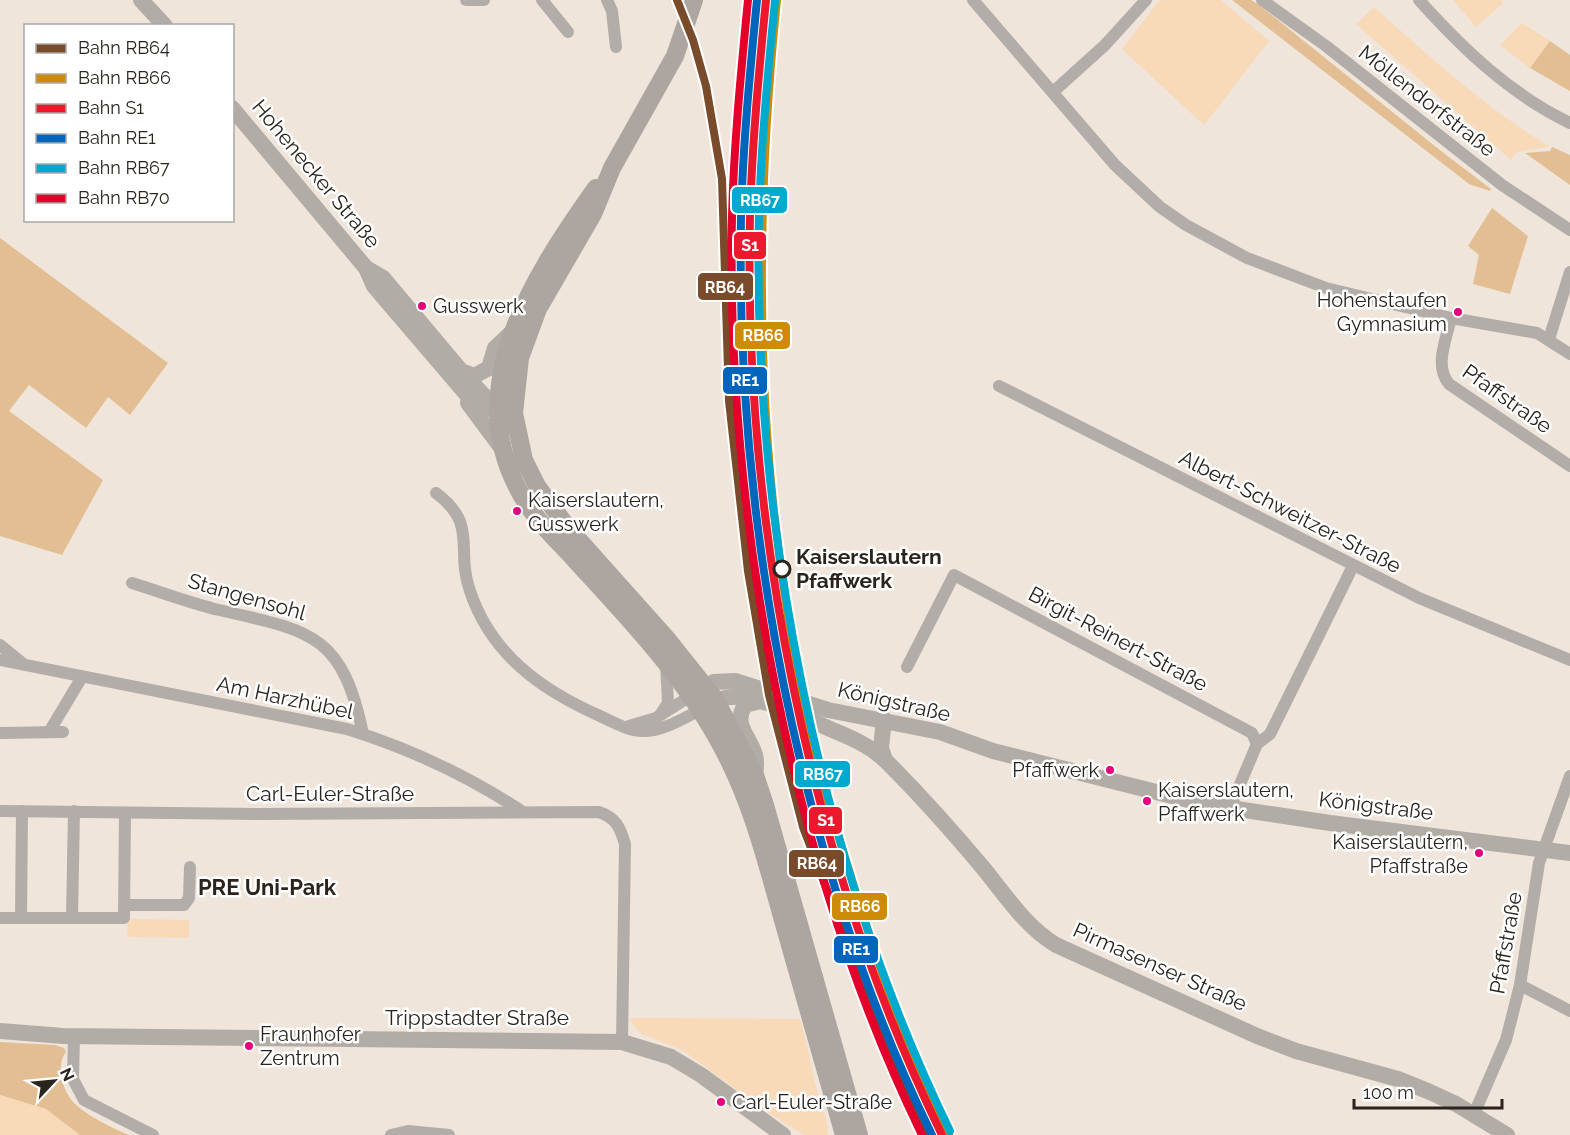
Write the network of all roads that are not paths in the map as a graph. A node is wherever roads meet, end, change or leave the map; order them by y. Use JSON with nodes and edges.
{"nodes":[{"id":1,"x":141,"y":0,"type":"edge"},
{"id":2,"x":466,"y":0,"type":"edge"},
{"id":3,"x":484,"y":0,"type":"edge"},
{"id":4,"x":542,"y":0,"type":"edge"},
{"id":5,"x":607,"y":0,"type":"edge"},
{"id":6,"x":694,"y":0,"type":"edge"},
{"id":7,"x":973,"y":0,"type":"edge"},
{"id":8,"x":1146,"y":0,"type":"edge"},
{"id":9,"x":1262,"y":0,"type":"edge"},
{"id":10,"x":1419,"y":0,"type":"edge"},
{"id":11,"x":163,"y":24,"type":"edge"},
{"id":12,"x":568,"y":32,"type":"dead end"},
{"id":13,"x":616,"y":47,"type":"dead end"},
{"id":14,"x":1053,"y":92,"type":"junction"},
{"id":15,"x":234,"y":110,"type":"edge"},
{"id":16,"x":1570,"y":123,"type":"edge"},
{"id":17,"x":612,"y":168,"type":"junction"},
{"id":18,"x":1570,"y":230,"type":"edge"},
{"id":19,"x":1570,"y":272,"type":"edge"},
{"id":20,"x":1450,"y":318,"type":"junction"},
{"id":21,"x":511,"y":333,"type":"junction"},
{"id":22,"x":1549,"y":339,"type":"junction"},
{"id":23,"x":1570,"y":354,"type":"edge"},
{"id":24,"x":456,"y":374,"type":"junction"},
{"id":25,"x":999,"y":386,"type":"dead end"},
{"id":26,"x":506,"y":412,"type":"junction"},
{"id":27,"x":502,"y":450,"type":"junction"},
{"id":28,"x":1570,"y":466,"type":"edge"},
{"id":29,"x":436,"y":493,"type":"dead end"},
{"id":30,"x":1353,"y":566,"type":"junction"},
{"id":31,"x":132,"y":583,"type":"dead end"},
{"id":32,"x":0,"y":645,"type":"edge"},
{"id":33,"x":0,"y":660,"type":"edge"},
{"id":34,"x":1570,"y":660,"type":"edge"},
{"id":35,"x":665,"y":662,"type":"junction"},
{"id":36,"x":23,"y":664,"type":"junction"},
{"id":37,"x":907,"y":667,"type":"dead end"},
{"id":38,"x":82,"y":677,"type":"junction"},
{"id":39,"x":704,"y":698,"type":"junction"},
{"id":40,"x":760,"y":700,"type":"junction"},
{"id":41,"x":795,"y":711,"type":"junction"},
{"id":42,"x":656,"y":718,"type":"junction"},
{"id":43,"x":884,"y":725,"type":"junction"},
{"id":44,"x":626,"y":727,"type":"junction"},
{"id":45,"x":48,"y":732,"type":"junction"},
{"id":46,"x":63,"y":732,"type":"dead end"},
{"id":47,"x":0,"y":733,"type":"edge"},
{"id":48,"x":363,"y":734,"type":"junction"},
{"id":49,"x":1257,"y":744,"type":"junction"},
{"id":50,"x":885,"y":760,"type":"junction"},
{"id":51,"x":755,"y":775,"type":"junction"},
{"id":52,"x":1570,"y":776,"type":"edge"},
{"id":53,"x":1230,"y":808,"type":"junction"},
{"id":54,"x":0,"y":811,"type":"edge"},
{"id":55,"x":22,"y":811,"type":"junction"},
{"id":56,"x":74,"y":811,"type":"junction"},
{"id":57,"x":125,"y":813,"type":"junction"},
{"id":58,"x":524,"y":813,"type":"junction"},
{"id":59,"x":1544,"y":848,"type":"junction"},
{"id":60,"x":1570,"y":853,"type":"edge"},
{"id":61,"x":190,"y":867,"type":"dead end"},
{"id":62,"x":124,"y":905,"type":"junction"},
{"id":63,"x":0,"y":918,"type":"edge"},
{"id":64,"x":21,"y":918,"type":"junction"},
{"id":65,"x":72,"y":918,"type":"junction"},
{"id":66,"x":1520,"y":985,"type":"junction"},
{"id":67,"x":1570,"y":1011,"type":"edge"},
{"id":68,"x":0,"y":1032,"type":"edge"},
{"id":69,"x":74,"y":1036,"type":"junction"},
{"id":70,"x":622,"y":1042,"type":"junction"},
{"id":71,"x":827,"y":1078,"type":"junction"},
{"id":72,"x":1474,"y":1114,"type":"junction"},
{"id":73,"x":153,"y":1135,"type":"edge"},
{"id":74,"x":391,"y":1135,"type":"edge"},
{"id":75,"x":449,"y":1135,"type":"edge"},
{"id":76,"x":783,"y":1135,"type":"edge"},
{"id":77,"x":834,"y":1135,"type":"edge"},
{"id":78,"x":844,"y":1135,"type":"edge"},
{"id":79,"x":859,"y":1135,"type":"edge"},
{"id":80,"x":1507,"y":1135,"type":"edge"}],
"edges":[{"from":1,"to":11,"type":"main road"},
{"from":2,"to":3,"type":"street"},
{"from":4,"to":12,"type":"street"},
{"from":5,"to":13,"type":"street"},
{"from":6,"to":17,"type":"main road"},
{"from":7,"to":14,"type":"street"},
{"from":8,"to":14,"type":"street"},
{"from":9,"to":18,"type":"street","name":"Möllendorfstraße"},
{"from":10,"to":16,"type":"street"},
{"from":14,"to":20,"type":"street"},
{"from":15,"to":24,"type":"main road","name":"Hohenecker Straße"},
{"from":17,"to":21,"type":"main road"},
{"from":17,"to":26,"type":"main road"},
{"from":19,"to":22,"type":"street"},
{"from":20,"to":22,"type":"street"},
{"from":20,"to":28,"type":"street","name":"Pfaffstraße"},
{"from":21,"to":24,"type":"main road"},
{"from":21,"to":26,"type":"main road"},
{"from":22,"to":23,"type":"street"},
{"from":24,"to":26,"type":"main road","name":"Hohenecker Straße"},
{"from":24,"to":27,"type":"main road","name":"Hohenecker Straße"},
{"from":25,"to":30,"type":"street","name":"Albert-Schweitzer-Straße"},
{"from":26,"to":27,"type":"main road"},
{"from":26,"to":39,"type":"main road"},
{"from":27,"to":35,"type":"main road"},
{"from":29,"to":44,"type":"street"},
{"from":30,"to":34,"type":"street","name":"Albert-Schweitzer-Straße"},
{"from":30,"to":49,"type":"street"},
{"from":31,"to":48,"type":"street","name":"Stangensohl"},
{"from":32,"to":36,"type":"street","name":"Am Harzhübel"},
{"from":33,"to":36,"type":"street","name":"Am Harzhübel"},
{"from":35,"to":39,"type":"main road"},
{"from":35,"to":42,"type":"street"},
{"from":36,"to":38,"type":"street","name":"Am Harzhübel"},
{"from":37,"to":49,"type":"street","name":"Birgit-Reinert-Straße"},
{"from":38,"to":45,"type":"street"},
{"from":38,"to":48,"type":"street","name":"Am Harzhübel"},
{"from":39,"to":40,"type":"main road","name":"Königstraße"},
{"from":39,"to":42,"type":"street"},
{"from":39,"to":43,"type":"main road","name":"Königstraße"},
{"from":39,"to":44,"type":"street"},
{"from":39,"to":51,"type":"main road"},
{"from":39,"to":71,"type":"main road"},
{"from":40,"to":41,"type":"main road","name":"Königstraße"},
{"from":40,"to":51,"type":"main road"},
{"from":41,"to":43,"type":"main road","name":"Königstraße"},
{"from":41,"to":50,"type":"main road","name":"Pirmasenser Straße"},
{"from":42,"to":44,"type":"street"},
{"from":43,"to":50,"type":"main road"},
{"from":43,"to":53,"type":"main road","name":"Königstraße"},
{"from":45,"to":46,"type":"street"},
{"from":45,"to":47,"type":"street"},
{"from":48,"to":58,"type":"street","name":"Am Harzhübel"},
{"from":49,"to":53,"type":"street"},
{"from":50,"to":72,"type":"main road","name":"Pirmasenser Straße"},
{"from":51,"to":79,"type":"main road"},
{"from":52,"to":59,"type":"street","name":"Pfaffstraße"},
{"from":53,"to":59,"type":"main road","name":"Königstraße"},
{"from":54,"to":55,"type":"street","name":"Carl-Euler-Straße"},
{"from":55,"to":56,"type":"street","name":"Carl-Euler-Straße"},
{"from":55,"to":64,"type":"street"},
{"from":56,"to":57,"type":"street","name":"Carl-Euler-Straße"},
{"from":56,"to":65,"type":"street"},
{"from":57,"to":58,"type":"street","name":"Carl-Euler-Straße"},
{"from":57,"to":62,"type":"street"},
{"from":58,"to":70,"type":"street","name":"Carl-Euler-Straße"},
{"from":59,"to":60,"type":"main road","name":"Königstraße"},
{"from":59,"to":66,"type":"street","name":"Pfaffstraße"},
{"from":61,"to":62,"type":"street"},
{"from":62,"to":65,"type":"street"},
{"from":63,"to":64,"type":"street"},
{"from":64,"to":65,"type":"street"},
{"from":66,"to":67,"type":"street"},
{"from":66,"to":72,"type":"street","name":"Pfaffstraße"},
{"from":68,"to":69,"type":"main road","name":"Trippstadter Straße"},
{"from":69,"to":70,"type":"main road","name":"Trippstadter Straße"},
{"from":69,"to":73,"type":"street"},
{"from":70,"to":76,"type":"main road","name":"Trippstadter Straße"},
{"from":71,"to":77,"type":"main road"},
{"from":71,"to":78,"type":"main road"},
{"from":72,"to":80,"type":"main road","name":"Pirmasenser Straße"},
{"from":74,"to":75,"type":"street"}]}
